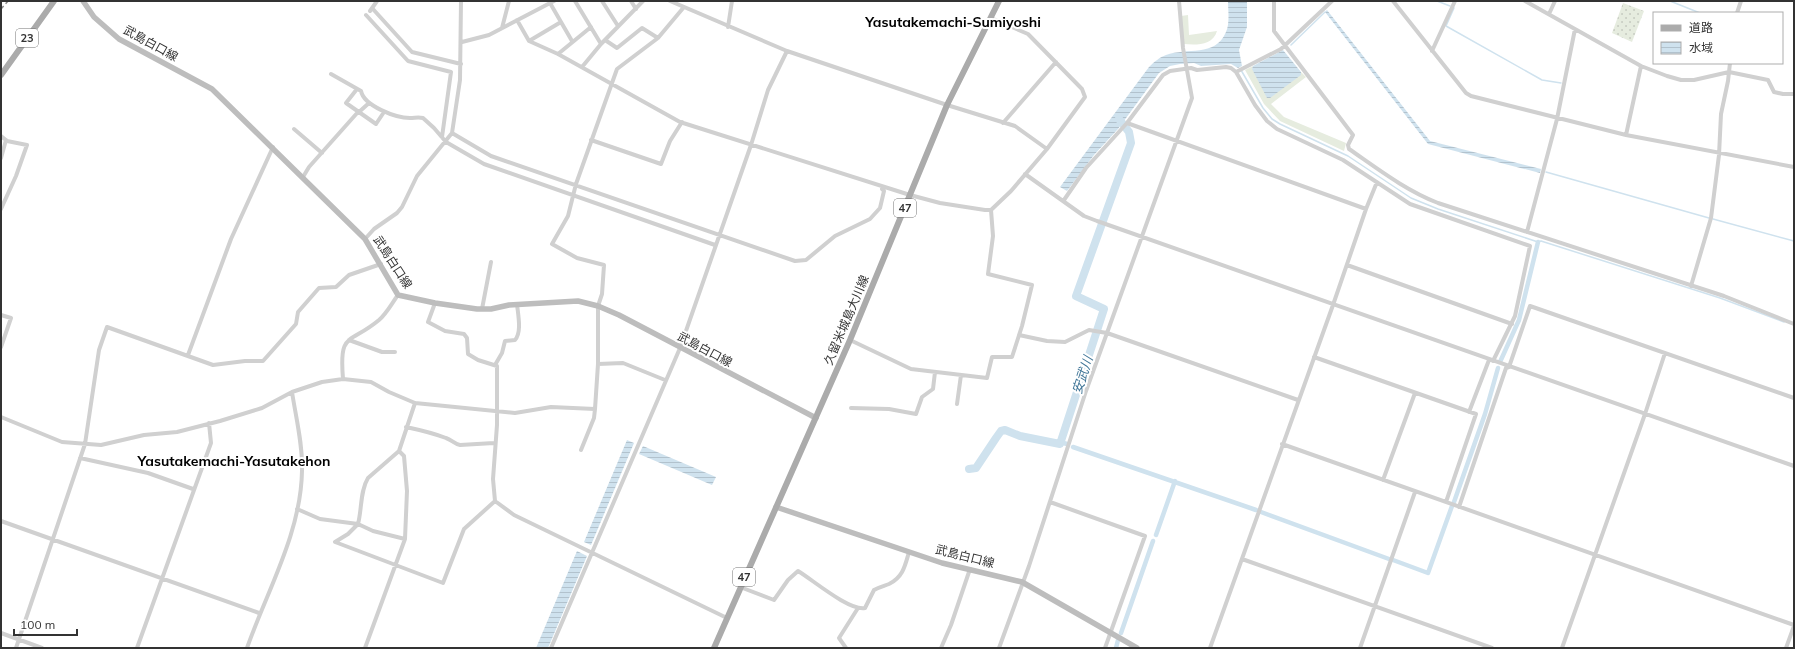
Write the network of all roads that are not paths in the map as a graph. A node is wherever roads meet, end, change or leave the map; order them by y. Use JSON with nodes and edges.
{"nodes":[{"id":1,"x":54,"y":1,"type":"edge"},
{"id":2,"x":83,"y":1,"type":"edge"},
{"id":3,"x":376,"y":1,"type":"edge"},
{"id":4,"x":461,"y":1,"type":"edge"},
{"id":5,"x":510,"y":1,"type":"edge"},
{"id":6,"x":575,"y":1,"type":"edge"},
{"id":7,"x":602,"y":1,"type":"edge"},
{"id":8,"x":631,"y":1,"type":"edge"},
{"id":9,"x":643,"y":1,"type":"edge"},
{"id":10,"x":670,"y":1,"type":"edge"},
{"id":11,"x":732,"y":1,"type":"edge"},
{"id":12,"x":999,"y":1,"type":"edge"},
{"id":13,"x":1179,"y":1,"type":"edge"},
{"id":14,"x":1274,"y":1,"type":"edge"},
{"id":15,"x":1332,"y":1,"type":"edge"},
{"id":16,"x":1393,"y":1,"type":"edge"},
{"id":17,"x":1455,"y":1,"type":"edge"},
{"id":18,"x":1525,"y":1,"type":"edge"},
{"id":19,"x":1555,"y":1,"type":"edge"},
{"id":20,"x":1741,"y":1,"type":"edge"},
{"id":21,"x":552,"y":2,"type":"edge"},
{"id":22,"x":684,"y":7,"type":"junction"},
{"id":23,"x":636,"y":9,"type":"junction"},
{"id":24,"x":1737,"y":12,"type":"edge"},
{"id":25,"x":1549,"y":14,"type":"junction"},
{"id":26,"x":366,"y":16,"type":"dead end"},
{"id":27,"x":991,"y":18,"type":"junction"},
{"id":28,"x":517,"y":20,"type":"junction"},
{"id":29,"x":561,"y":22,"type":"junction"},
{"id":30,"x":618,"y":26,"type":"junction"},
{"id":31,"x":591,"y":27,"type":"junction"},
{"id":32,"x":728,"y":27,"type":"junction"},
{"id":33,"x":502,"y":28,"type":"junction"},
{"id":34,"x":1575,"y":29,"type":"junction"},
{"id":35,"x":658,"y":38,"type":"junction"},
{"id":36,"x":529,"y":40,"type":"junction"},
{"id":37,"x":572,"y":41,"type":"junction"},
{"id":38,"x":462,"y":42,"type":"junction"},
{"id":39,"x":603,"y":42,"type":"junction"},
{"id":40,"x":1285,"y":46,"type":"junction"},
{"id":41,"x":1432,"y":50,"type":"junction"},
{"id":42,"x":787,"y":51,"type":"junction"},
{"id":43,"x":558,"y":54,"type":"junction"},
{"id":44,"x":1056,"y":62,"type":"junction"},
{"id":45,"x":460,"y":64,"type":"junction"},
{"id":46,"x":1730,"y":64,"type":"edge"},
{"id":47,"x":1641,"y":66,"type":"junction"},
{"id":48,"x":582,"y":67,"type":"junction"},
{"id":49,"x":1186,"y":68,"type":"junction"},
{"id":50,"x":1236,"y":72,"type":"junction"},
{"id":51,"x":1729,"y":72,"type":"junction"},
{"id":52,"x":331,"y":74,"type":"dead end"},
{"id":53,"x":1,"y":75,"type":"edge"},
{"id":54,"x":611,"y":84,"type":"junction"},
{"id":55,"x":357,"y":89,"type":"junction"},
{"id":56,"x":1794,"y":94,"type":"edge"},
{"id":57,"x":369,"y":103,"type":"junction"},
{"id":58,"x":947,"y":105,"type":"junction"},
{"id":59,"x":359,"y":112,"type":"junction"},
{"id":60,"x":384,"y":112,"type":"junction"},
{"id":61,"x":1557,"y":118,"type":"junction"},
{"id":62,"x":682,"y":122,"type":"junction"},
{"id":63,"x":1003,"y":123,"type":"junction"},
{"id":64,"x":1127,"y":124,"type":"junction"},
{"id":65,"x":294,"y":129,"type":"dead end"},
{"id":66,"x":452,"y":133,"type":"junction"},
{"id":67,"x":1626,"y":135,"type":"junction"},
{"id":68,"x":1,"y":136,"type":"edge"},
{"id":69,"x":442,"y":136,"type":"junction"},
{"id":70,"x":6,"y":140,"type":"junction"},
{"id":71,"x":591,"y":140,"type":"junction"},
{"id":72,"x":446,"y":142,"type":"junction"},
{"id":73,"x":1177,"y":142,"type":"junction"},
{"id":74,"x":751,"y":145,"type":"junction"},
{"id":75,"x":273,"y":148,"type":"junction"},
{"id":76,"x":1047,"y":149,"type":"junction"},
{"id":77,"x":322,"y":153,"type":"junction"},
{"id":78,"x":1719,"y":153,"type":"junction"},
{"id":79,"x":1,"y":158,"type":"edge"},
{"id":80,"x":1794,"y":167,"type":"edge"},
{"id":81,"x":1025,"y":174,"type":"junction"},
{"id":82,"x":303,"y":178,"type":"junction"},
{"id":83,"x":1377,"y":182,"type":"junction"},
{"id":84,"x":576,"y":184,"type":"junction"},
{"id":85,"x":883,"y":187,"type":"junction"},
{"id":86,"x":573,"y":194,"type":"junction"},
{"id":87,"x":910,"y":195,"type":"junction"},
{"id":88,"x":1064,"y":200,"type":"junction"},
{"id":89,"x":1,"y":209,"type":"edge"},
{"id":90,"x":1366,"y":209,"type":"junction"},
{"id":91,"x":991,"y":210,"type":"junction"},
{"id":92,"x":1528,"y":232,"type":"junction"},
{"id":93,"x":718,"y":235,"type":"junction"},
{"id":94,"x":1142,"y":238,"type":"junction"},
{"id":95,"x":366,"y":239,"type":"junction"},
{"id":96,"x":715,"y":245,"type":"junction"},
{"id":97,"x":491,"y":262,"type":"dead end"},
{"id":98,"x":381,"y":264,"type":"junction"},
{"id":99,"x":1347,"y":265,"type":"junction"},
{"id":100,"x":1691,"y":286,"type":"junction"},
{"id":101,"x":398,"y":295,"type":"junction"},
{"id":102,"x":435,"y":303,"type":"junction"},
{"id":103,"x":517,"y":304,"type":"junction"},
{"id":104,"x":1333,"y":305,"type":"junction"},
{"id":105,"x":598,"y":306,"type":"junction"},
{"id":106,"x":482,"y":310,"type":"junction"},
{"id":107,"x":1,"y":315,"type":"edge"},
{"id":108,"x":1512,"y":324,"type":"junction"},
{"id":109,"x":1794,"y":324,"type":"edge"},
{"id":110,"x":1106,"y":333,"type":"junction"},
{"id":111,"x":1019,"y":335,"type":"junction"},
{"id":112,"x":349,"y":340,"type":"junction"},
{"id":113,"x":850,"y":340,"type":"junction"},
{"id":114,"x":1,"y":347,"type":"edge"},
{"id":115,"x":680,"y":348,"type":"junction"},
{"id":116,"x":395,"y":352,"type":"dead end"},
{"id":117,"x":1665,"y":354,"type":"junction"},
{"id":118,"x":188,"y":355,"type":"junction"},
{"id":119,"x":1314,"y":357,"type":"junction"},
{"id":120,"x":1491,"y":360,"type":"junction"},
{"id":121,"x":598,"y":364,"type":"junction"},
{"id":122,"x":495,"y":365,"type":"junction"},
{"id":123,"x":1509,"y":367,"type":"junction"},
{"id":124,"x":935,"y":372,"type":"junction"},
{"id":125,"x":961,"y":375,"type":"junction"},
{"id":126,"x":343,"y":379,"type":"junction"},
{"id":127,"x":665,"y":380,"type":"junction"},
{"id":128,"x":292,"y":392,"type":"junction"},
{"id":129,"x":1415,"y":393,"type":"junction"},
{"id":130,"x":1794,"y":398,"type":"edge"},
{"id":131,"x":1298,"y":400,"type":"junction"},
{"id":132,"x":414,"y":403,"type":"junction"},
{"id":133,"x":957,"y":404,"type":"dead end"},
{"id":134,"x":851,"y":408,"type":"dead end"},
{"id":135,"x":595,"y":410,"type":"junction"},
{"id":136,"x":497,"y":412,"type":"junction"},
{"id":137,"x":1469,"y":412,"type":"junction"},
{"id":138,"x":1645,"y":414,"type":"junction"},
{"id":139,"x":1,"y":417,"type":"edge"},
{"id":140,"x":816,"y":418,"type":"junction"},
{"id":141,"x":209,"y":423,"type":"junction"},
{"id":142,"x":406,"y":427,"type":"junction"},
{"id":143,"x":85,"y":444,"type":"junction"},
{"id":144,"x":494,"y":444,"type":"junction"},
{"id":145,"x":1282,"y":444,"type":"junction"},
{"id":146,"x":582,"y":450,"type":"dead end"},
{"id":147,"x":400,"y":451,"type":"junction"},
{"id":148,"x":80,"y":458,"type":"junction"},
{"id":149,"x":1794,"y":466,"type":"edge"},
{"id":150,"x":1382,"y":480,"type":"junction"},
{"id":151,"x":193,"y":490,"type":"junction"},
{"id":152,"x":1414,"y":492,"type":"junction"},
{"id":153,"x":495,"y":501,"type":"junction"},
{"id":154,"x":1050,"y":502,"type":"junction"},
{"id":155,"x":1446,"y":502,"type":"junction"},
{"id":156,"x":776,"y":507,"type":"junction"},
{"id":157,"x":1459,"y":507,"type":"junction"},
{"id":158,"x":297,"y":509,"type":"junction"},
{"id":159,"x":1,"y":521,"type":"edge"},
{"id":160,"x":358,"y":524,"type":"junction"},
{"id":161,"x":405,"y":539,"type":"junction"},
{"id":162,"x":53,"y":540,"type":"junction"},
{"id":163,"x":909,"y":552,"type":"junction"},
{"id":164,"x":592,"y":553,"type":"junction"},
{"id":165,"x":1595,"y":554,"type":"junction"},
{"id":166,"x":1242,"y":559,"type":"junction"},
{"id":167,"x":396,"y":566,"type":"junction"},
{"id":168,"x":970,"y":569,"type":"junction"},
{"id":169,"x":162,"y":578,"type":"junction"},
{"id":170,"x":1022,"y":582,"type":"junction"},
{"id":171,"x":740,"y":587,"type":"junction"},
{"id":172,"x":1375,"y":606,"type":"junction"},
{"id":173,"x":858,"y":608,"type":"junction"},
{"id":174,"x":259,"y":613,"type":"junction"},
{"id":175,"x":727,"y":618,"type":"junction"},
{"id":176,"x":1794,"y":625,"type":"edge"},
{"id":177,"x":1111,"y":632,"type":"junction"},
{"id":178,"x":1,"y":633,"type":"edge"},
{"id":179,"x":19,"y":640,"type":"junction"},
{"id":180,"x":16,"y":648,"type":"edge"},
{"id":181,"x":42,"y":648,"type":"edge"},
{"id":182,"x":137,"y":648,"type":"edge"},
{"id":183,"x":247,"y":648,"type":"edge"},
{"id":184,"x":365,"y":648,"type":"edge"},
{"id":185,"x":552,"y":648,"type":"edge"},
{"id":186,"x":714,"y":648,"type":"edge"},
{"id":187,"x":846,"y":648,"type":"edge"},
{"id":188,"x":941,"y":648,"type":"edge"},
{"id":189,"x":999,"y":648,"type":"edge"},
{"id":190,"x":1105,"y":648,"type":"edge"},
{"id":191,"x":1137,"y":648,"type":"edge"},
{"id":192,"x":1210,"y":648,"type":"edge"},
{"id":193,"x":1360,"y":648,"type":"edge"},
{"id":194,"x":1492,"y":648,"type":"edge"},
{"id":195,"x":1562,"y":648,"type":"edge"},
{"id":196,"x":1786,"y":648,"type":"edge"}],
"edges":[{"from":1,"to":53,"type":"main road","number":"23"},
{"from":2,"to":75,"type":"main road","name":"武島白口線"},
{"from":3,"to":45,"type":"street"},
{"from":4,"to":38,"type":"street"},
{"from":5,"to":33,"type":"street"},
{"from":6,"to":31,"type":"street"},
{"from":7,"to":30,"type":"street"},
{"from":8,"to":23,"type":"street"},
{"from":9,"to":23,"type":"street"},
{"from":10,"to":22,"type":"street"},
{"from":11,"to":32,"type":"street"},
{"from":12,"to":27,"type":"main road","name":"久留米城島大川線","number":"47"},
{"from":13,"to":49,"type":"street"},
{"from":14,"to":40,"type":"street"},
{"from":15,"to":40,"type":"street"},
{"from":16,"to":41,"type":"street"},
{"from":17,"to":41,"type":"street"},
{"from":18,"to":25,"type":"street"},
{"from":19,"to":25,"type":"street"},
{"from":20,"to":24,"type":"street"},
{"from":21,"to":28,"type":"street"},
{"from":21,"to":29,"type":"street"},
{"from":22,"to":32,"type":"street"},
{"from":22,"to":35,"type":"street"},
{"from":23,"to":30,"type":"street"},
{"from":25,"to":34,"type":"street"},
{"from":26,"to":69,"type":"street"},
{"from":27,"to":44,"type":"street"},
{"from":27,"to":58,"type":"main road","name":"久留米城島大川線","number":"47"},
{"from":28,"to":33,"type":"street"},
{"from":28,"to":36,"type":"street"},
{"from":29,"to":36,"type":"street"},
{"from":29,"to":37,"type":"street"},
{"from":30,"to":39,"type":"street"},
{"from":31,"to":37,"type":"street"},
{"from":31,"to":39,"type":"street"},
{"from":32,"to":42,"type":"street"},
{"from":33,"to":38,"type":"street"},
{"from":34,"to":47,"type":"street"},
{"from":34,"to":61,"type":"street"},
{"from":35,"to":39,"type":"street"},
{"from":35,"to":54,"type":"street"},
{"from":36,"to":43,"type":"street"},
{"from":37,"to":43,"type":"street"},
{"from":38,"to":45,"type":"street"},
{"from":39,"to":48,"type":"street"},
{"from":40,"to":50,"type":"street"},
{"from":40,"to":92,"type":"street"},
{"from":41,"to":61,"type":"street"},
{"from":42,"to":58,"type":"street"},
{"from":42,"to":74,"type":"street"},
{"from":43,"to":48,"type":"street"},
{"from":44,"to":63,"type":"street"},
{"from":44,"to":76,"type":"street"},
{"from":45,"to":66,"type":"street"},
{"from":46,"to":51,"type":"street"},
{"from":47,"to":51,"type":"street"},
{"from":47,"to":67,"type":"street"},
{"from":48,"to":54,"type":"street"},
{"from":49,"to":50,"type":"street"},
{"from":49,"to":64,"type":"street"},
{"from":49,"to":73,"type":"street"},
{"from":50,"to":83,"type":"street"},
{"from":51,"to":56,"type":"street"},
{"from":51,"to":78,"type":"street"},
{"from":52,"to":55,"type":"street"},
{"from":54,"to":62,"type":"street"},
{"from":54,"to":71,"type":"street"},
{"from":55,"to":57,"type":"street"},
{"from":55,"to":59,"type":"street"},
{"from":57,"to":59,"type":"street"},
{"from":57,"to":60,"type":"street"},
{"from":58,"to":63,"type":"street"},
{"from":58,"to":87,"type":"main road","name":"久留米城島大川線","number":"47"},
{"from":59,"to":60,"type":"street"},
{"from":59,"to":77,"type":"street"},
{"from":60,"to":69,"type":"street"},
{"from":61,"to":67,"type":"street"},
{"from":61,"to":92,"type":"street"},
{"from":62,"to":71,"type":"street"},
{"from":62,"to":74,"type":"street"},
{"from":63,"to":76,"type":"street"},
{"from":64,"to":73,"type":"street"},
{"from":64,"to":88,"type":"street"},
{"from":65,"to":77,"type":"street"},
{"from":66,"to":72,"type":"street"},
{"from":66,"to":84,"type":"street"},
{"from":67,"to":78,"type":"street"},
{"from":68,"to":70,"type":"street"},
{"from":69,"to":72,"type":"street"},
{"from":70,"to":79,"type":"street"},
{"from":70,"to":89,"type":"street"},
{"from":71,"to":84,"type":"street"},
{"from":72,"to":86,"type":"street"},
{"from":72,"to":95,"type":"street"},
{"from":73,"to":90,"type":"street"},
{"from":73,"to":94,"type":"street"},
{"from":74,"to":85,"type":"street"},
{"from":74,"to":93,"type":"street"},
{"from":75,"to":82,"type":"main road","name":"武島白口線"},
{"from":75,"to":118,"type":"street"},
{"from":76,"to":81,"type":"street"},
{"from":77,"to":82,"type":"street"},
{"from":78,"to":80,"type":"street"},
{"from":78,"to":100,"type":"street"},
{"from":81,"to":88,"type":"street"},
{"from":81,"to":91,"type":"street"},
{"from":82,"to":95,"type":"main road","name":"武島白口線"},
{"from":83,"to":90,"type":"street"},
{"from":83,"to":108,"type":"street"},
{"from":84,"to":86,"type":"street"},
{"from":84,"to":93,"type":"street"},
{"from":85,"to":87,"type":"street"},
{"from":85,"to":93,"type":"street"},
{"from":86,"to":96,"type":"street"},
{"from":86,"to":105,"type":"street"},
{"from":87,"to":91,"type":"street"},
{"from":87,"to":113,"type":"main road","name":"久留米城島大川線","number":"47"},
{"from":88,"to":94,"type":"street"},
{"from":90,"to":99,"type":"street"},
{"from":91,"to":111,"type":"street"},
{"from":92,"to":100,"type":"street"},
{"from":93,"to":96,"type":"street"},
{"from":94,"to":104,"type":"street"},
{"from":94,"to":110,"type":"street"},
{"from":95,"to":98,"type":"main road","name":"武島白口線"},
{"from":96,"to":115,"type":"street"},
{"from":97,"to":106,"type":"street"},
{"from":98,"to":101,"type":"main road","name":"武島白口線"},
{"from":98,"to":118,"type":"street"},
{"from":99,"to":104,"type":"street"},
{"from":99,"to":108,"type":"street"},
{"from":100,"to":109,"type":"street"},
{"from":101,"to":102,"type":"main road","name":"武島白口線"},
{"from":101,"to":112,"type":"street"},
{"from":102,"to":106,"type":"main road","name":"武島白口線"},
{"from":102,"to":122,"type":"street"},
{"from":103,"to":105,"type":"main road","name":"武島白口線"},
{"from":103,"to":106,"type":"main road","name":"武島白口線"},
{"from":103,"to":122,"type":"street"},
{"from":104,"to":119,"type":"street"},
{"from":104,"to":120,"type":"street"},
{"from":105,"to":115,"type":"main road","name":"武島白口線"},
{"from":105,"to":121,"type":"street"},
{"from":107,"to":114,"type":"street"},
{"from":108,"to":120,"type":"street"},
{"from":110,"to":111,"type":"street"},
{"from":110,"to":131,"type":"street"},
{"from":110,"to":154,"type":"street"},
{"from":111,"to":125,"type":"street"},
{"from":112,"to":116,"type":"street"},
{"from":112,"to":126,"type":"street"},
{"from":113,"to":124,"type":"street"},
{"from":113,"to":140,"type":"main road","name":"久留米城島大川線","number":"47"},
{"from":115,"to":127,"type":"street"},
{"from":115,"to":140,"type":"main road","name":"武島白口線"},
{"from":117,"to":123,"type":"street"},
{"from":117,"to":130,"type":"street"},
{"from":117,"to":138,"type":"street"},
{"from":118,"to":143,"type":"street"},
{"from":119,"to":129,"type":"street"},
{"from":119,"to":131,"type":"street"},
{"from":120,"to":123,"type":"street"},
{"from":120,"to":137,"type":"street"},
{"from":121,"to":127,"type":"street"},
{"from":121,"to":135,"type":"street"},
{"from":122,"to":136,"type":"street"},
{"from":123,"to":138,"type":"street"},
{"from":123,"to":157,"type":"street"},
{"from":124,"to":125,"type":"street"},
{"from":124,"to":134,"type":"street"},
{"from":125,"to":133,"type":"street"},
{"from":126,"to":128,"type":"street"},
{"from":126,"to":132,"type":"street"},
{"from":127,"to":164,"type":"street"},
{"from":128,"to":141,"type":"street"},
{"from":128,"to":158,"type":"street"},
{"from":129,"to":137,"type":"street"},
{"from":129,"to":150,"type":"street"},
{"from":131,"to":145,"type":"street"},
{"from":132,"to":136,"type":"street"},
{"from":132,"to":142,"type":"street"},
{"from":135,"to":136,"type":"street"},
{"from":135,"to":146,"type":"street"},
{"from":136,"to":144,"type":"street"},
{"from":137,"to":155,"type":"street"},
{"from":138,"to":149,"type":"street"},
{"from":138,"to":165,"type":"street"},
{"from":139,"to":143,"type":"street"},
{"from":140,"to":156,"type":"main road","name":"久留米城島大川線","number":"47"},
{"from":141,"to":143,"type":"street"},
{"from":141,"to":151,"type":"street"},
{"from":142,"to":144,"type":"street"},
{"from":142,"to":147,"type":"street"},
{"from":143,"to":148,"type":"street"},
{"from":144,"to":153,"type":"street"},
{"from":145,"to":150,"type":"street"},
{"from":145,"to":166,"type":"street"},
{"from":147,"to":160,"type":"street"},
{"from":147,"to":161,"type":"street"},
{"from":148,"to":151,"type":"street"},
{"from":148,"to":162,"type":"street"},
{"from":150,"to":152,"type":"street"},
{"from":151,"to":169,"type":"street"},
{"from":152,"to":155,"type":"street"},
{"from":152,"to":172,"type":"street"},
{"from":153,"to":164,"type":"street"},
{"from":153,"to":167,"type":"street"},
{"from":154,"to":170,"type":"street"},
{"from":154,"to":177,"type":"street"},
{"from":155,"to":157,"type":"street"},
{"from":156,"to":163,"type":"main road","name":"武島白口線"},
{"from":156,"to":171,"type":"main road","name":"久留米城島大川線","number":"47"},
{"from":157,"to":165,"type":"street"},
{"from":158,"to":160,"type":"street"},
{"from":158,"to":174,"type":"street"},
{"from":159,"to":162,"type":"street"},
{"from":160,"to":161,"type":"street"},
{"from":160,"to":167,"type":"street"},
{"from":161,"to":167,"type":"street"},
{"from":162,"to":169,"type":"street"},
{"from":162,"to":179,"type":"street"},
{"from":163,"to":168,"type":"main road","name":"武島白口線"},
{"from":163,"to":173,"type":"street"},
{"from":164,"to":175,"type":"street"},
{"from":164,"to":185,"type":"street"},
{"from":165,"to":176,"type":"street"},
{"from":165,"to":195,"type":"street"},
{"from":166,"to":172,"type":"street"},
{"from":166,"to":192,"type":"street"},
{"from":167,"to":184,"type":"street"},
{"from":168,"to":170,"type":"main road","name":"武島白口線"},
{"from":168,"to":188,"type":"street"},
{"from":169,"to":174,"type":"street"},
{"from":169,"to":182,"type":"street"},
{"from":170,"to":177,"type":"main road","name":"武島白口線"},
{"from":170,"to":189,"type":"street"},
{"from":171,"to":173,"type":"street"},
{"from":171,"to":175,"type":"main road","name":"久留米城島大川線","number":"47"},
{"from":172,"to":193,"type":"street"},
{"from":172,"to":194,"type":"street"},
{"from":173,"to":187,"type":"street"},
{"from":174,"to":183,"type":"street"},
{"from":175,"to":186,"type":"main road","name":"久留米城島大川線","number":"47"},
{"from":176,"to":196,"type":"street"},
{"from":177,"to":190,"type":"street"},
{"from":177,"to":191,"type":"main road","name":"武島白口線"},
{"from":178,"to":179,"type":"street"},
{"from":179,"to":180,"type":"street"},
{"from":179,"to":181,"type":"street"}]}
